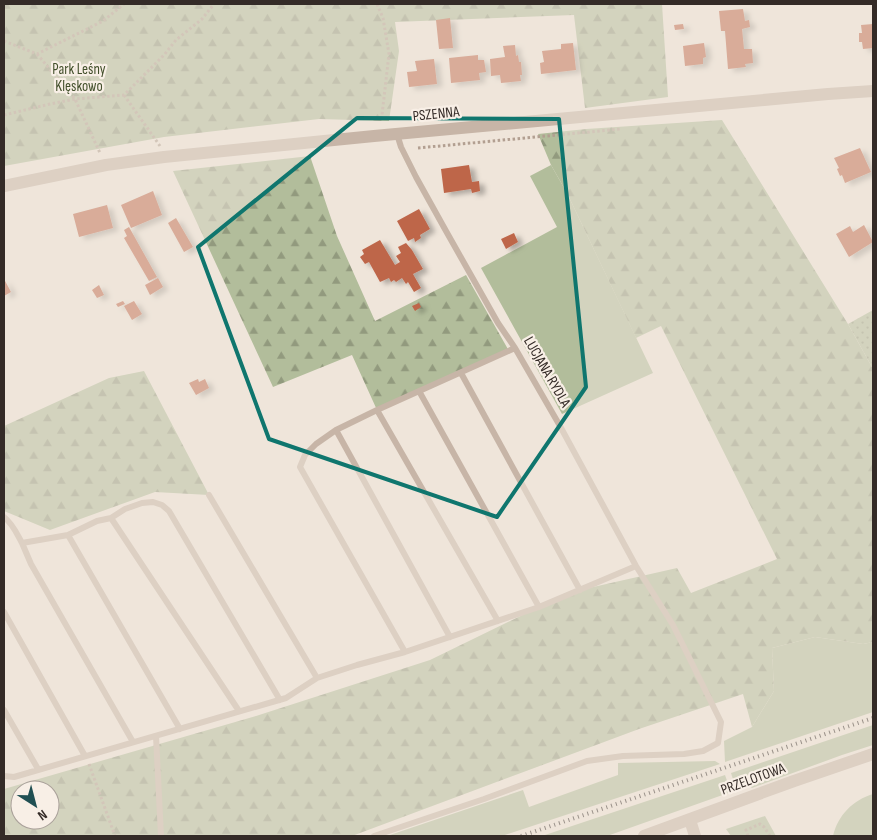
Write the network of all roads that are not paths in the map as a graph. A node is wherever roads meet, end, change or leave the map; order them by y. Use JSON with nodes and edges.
{"nodes":[{"id":1,"x":873,"y":91,"type":"edge"},
{"id":2,"x":398,"y":134,"type":"junction"},
{"id":3,"x":4,"y":186,"type":"edge"},
{"id":4,"x":514,"y":348,"type":"junction"},
{"id":5,"x":461,"y":372,"type":"junction"},
{"id":6,"x":419,"y":391,"type":"junction"},
{"id":7,"x":377,"y":410,"type":"junction"},
{"id":8,"x":336,"y":430,"type":"junction"},
{"id":9,"x":209,"y":495,"type":"dead end"},
{"id":10,"x":4,"y":517,"type":"edge"},
{"id":11,"x":111,"y":518,"type":"junction"},
{"id":12,"x":68,"y":535,"type":"junction"},
{"id":13,"x":22,"y":544,"type":"junction"},
{"id":14,"x":636,"y":566,"type":"junction"},
{"id":15,"x":580,"y":590,"type":"junction"},
{"id":16,"x":540,"y":607,"type":"junction"},
{"id":17,"x":4,"y":612,"type":"edge"},
{"id":18,"x":498,"y":621,"type":"junction"},
{"id":19,"x":450,"y":637,"type":"junction"},
{"id":20,"x":406,"y":652,"type":"junction"},
{"id":21,"x":317,"y":678,"type":"junction"},
{"id":22,"x":280,"y":700,"type":"junction"},
{"id":23,"x":4,"y":710,"type":"edge"},
{"id":24,"x":239,"y":711,"type":"junction"},
{"id":25,"x":180,"y":729,"type":"junction"},
{"id":26,"x":156,"y":736,"type":"junction"},
{"id":27,"x":132,"y":742,"type":"junction"},
{"id":28,"x":873,"y":754,"type":"edge"},
{"id":29,"x":85,"y":756,"type":"junction"},
{"id":30,"x":38,"y":769,"type":"junction"},
{"id":31,"x":4,"y":776,"type":"edge"},
{"id":32,"x":690,"y":820,"type":"junction"},
{"id":33,"x":161,"y":836,"type":"edge"},
{"id":34,"x":374,"y":836,"type":"edge"},
{"id":35,"x":644,"y":836,"type":"edge"},
{"id":36,"x":695,"y":836,"type":"edge"}],
"edges":[{"from":1,"to":2,"type":"street","name":"PSZENNA"},
{"from":2,"to":3,"type":"street","name":"PSZENNA"},
{"from":2,"to":4,"type":"lane","name":"LUCJANA RYDLA"},
{"from":4,"to":5,"type":"lane"},
{"from":4,"to":14,"type":"lane","name":"LUCJANA RYDLA"},
{"from":5,"to":6,"type":"lane"},
{"from":5,"to":15,"type":"lane"},
{"from":6,"to":7,"type":"lane"},
{"from":6,"to":16,"type":"lane"},
{"from":7,"to":8,"type":"lane"},
{"from":7,"to":18,"type":"lane"},
{"from":8,"to":19,"type":"lane"},
{"from":8,"to":20,"type":"lane"},
{"from":9,"to":21,"type":"lane"},
{"from":10,"to":13,"type":"lane"},
{"from":11,"to":12,"type":"lane"},
{"from":11,"to":22,"type":"lane"},
{"from":11,"to":24,"type":"lane"},
{"from":12,"to":13,"type":"lane"},
{"from":12,"to":25,"type":"lane"},
{"from":13,"to":27,"type":"lane"},
{"from":14,"to":15,"type":"lane"},
{"from":14,"to":34,"type":"lane","name":"LUCJANA RYDLA"},
{"from":15,"to":16,"type":"lane"},
{"from":16,"to":18,"type":"lane"},
{"from":17,"to":29,"type":"lane"},
{"from":18,"to":19,"type":"lane"},
{"from":19,"to":20,"type":"lane"},
{"from":20,"to":21,"type":"lane"},
{"from":21,"to":22,"type":"lane"},
{"from":22,"to":24,"type":"lane"},
{"from":23,"to":30,"type":"lane"},
{"from":24,"to":25,"type":"lane"},
{"from":25,"to":26,"type":"lane"},
{"from":26,"to":27,"type":"lane"},
{"from":26,"to":33,"type":"lane"},
{"from":27,"to":29,"type":"lane"},
{"from":28,"to":32,"type":"street","name":"PRZELOTOWA"},
{"from":29,"to":30,"type":"lane"},
{"from":30,"to":31,"type":"lane"},
{"from":32,"to":35,"type":"street","name":"PRZELOTOWA"},
{"from":32,"to":36,"type":"street"}]}
